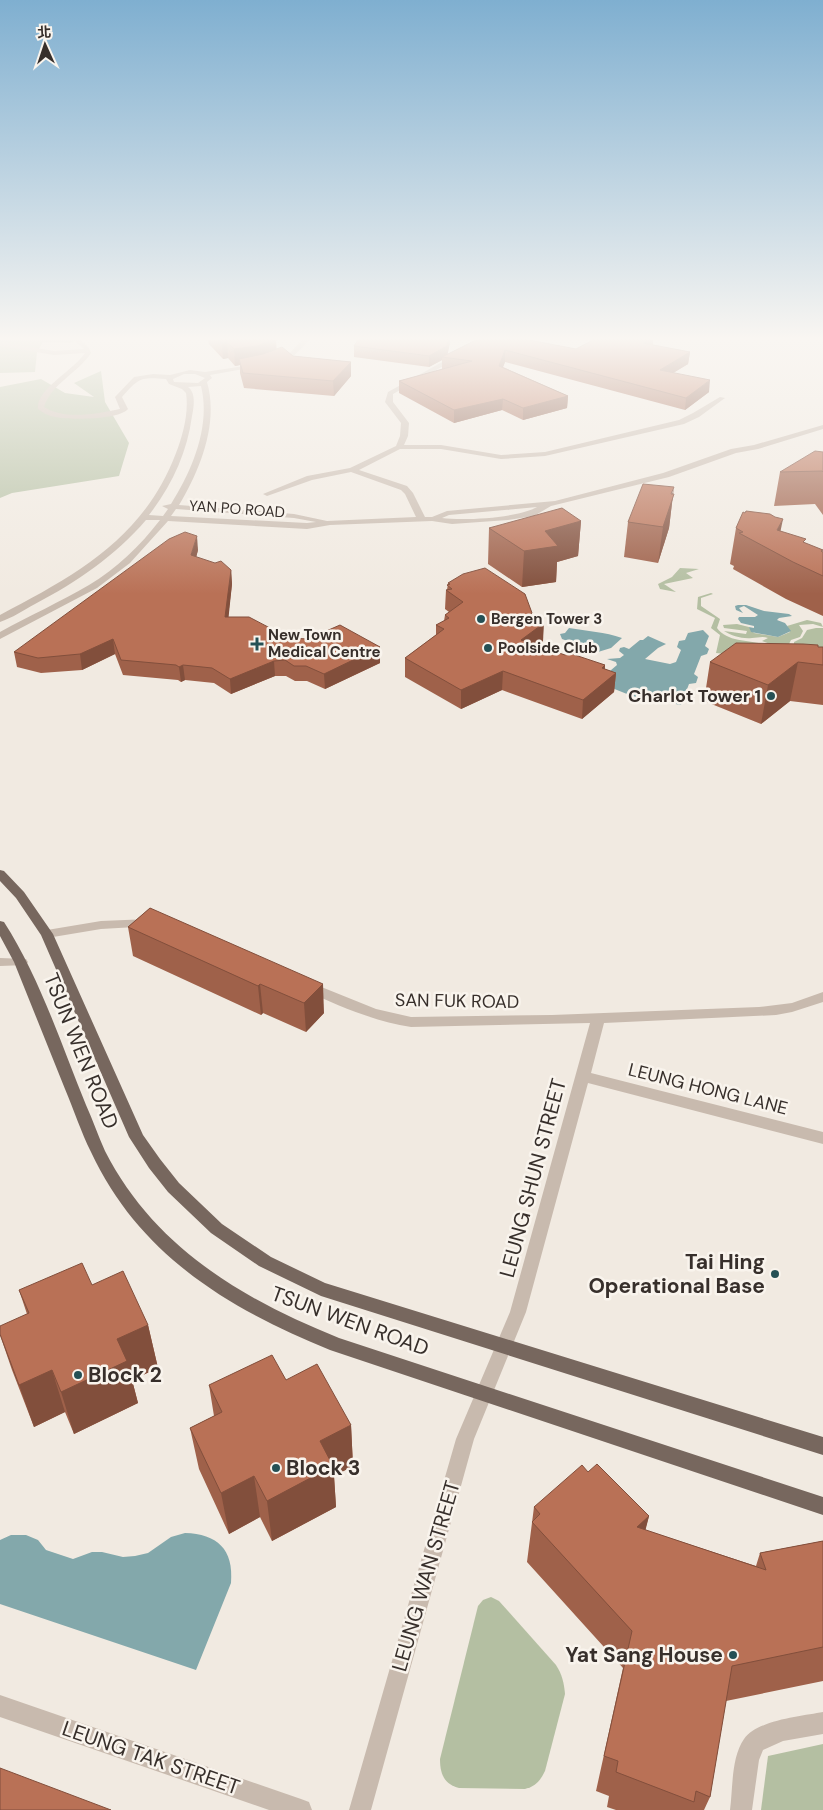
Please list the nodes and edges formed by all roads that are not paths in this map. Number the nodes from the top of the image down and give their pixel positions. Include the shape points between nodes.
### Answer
1 (186, 424) edge
2 (206, 424) edge
3 (405, 424) edge
4 (671, 424) edge
5 (823, 427) edge
6 (399, 446) junction
7 (352, 470) junction
8 (267, 494) dead end
9 (152, 506) junction
10 (174, 507) junction
11 (143, 517) junction
12 (166, 518) junction
13 (422, 520) junction
14 (330, 523) junction
15 (0, 606) edge
16 (16, 610) junction
17 (35, 616) junction
18 (0, 619) edge
19 (0, 626) edge
20 (12, 629) junction
21 (0, 636) edge
22 (0, 874) edge
23 (0, 925) edge
24 (164, 926) edge
25 (47, 934) junction
26 (0, 962) edge
27 (21, 962) junction
28 (299, 982) edge
29 (823, 997) edge
30 (598, 1019) junction
31 (583, 1076) junction
32 (823, 1138) edge
33 (504, 1346) junction
34 (484, 1394) junction
35 (823, 1446) edge
36 (823, 1506) edge
37 (0, 1706) edge
38 (823, 1723) edge
39 (301, 1810) edge
40 (360, 1810) edge
41 (741, 1810) edge

1 - 9 street via 172,471
2 - 10 street via 204,440 192,472
3 - 6 street
4 - 6 street via 545,454 501,457 441,446
5 - 13 street, YAN PO ROAD via 755,447 752,453 738,457 725,456 661,476 548,504 531,514 452,522
6 - 7 street
7 - 8 street via 310,478
7 - 13 street via 404,488
9 - 10 street, YAN PO ROAD
9 - 11 street
10 - 12 street
10 - 14 street, YAN PO ROAD via 294,516
11 - 12 street, YAN PO ROAD
11 - 16 street via 98,562
12 - 14 street, YAN PO ROAD via 307,526
12 - 17 street via 131,558 94,586
13 - 14 street, YAN PO ROAD
15 - 16 street
16 - 17 street
16 - 18 street
17 - 20 street
19 - 20 street
20 - 21 street
22 - 25 main road, TSUN WEN ROAD via 20,895
23 - 27 main road, TSUN WEN ROAD
24 - 25 street via 136,923 101,925
25 - 33 main road, TSUN WEN ROAD via 137,1137 153,1164 199,1215 235,1243 287,1274 356,1301
26 - 27 street
27 - 34 main road, TSUN WEN ROAD via 98,1152 113,1181 156,1236 217,1287 293,1329
28 - 30 street, SAN FUK ROAD via 372,1014 398,1021
29 - 30 street, SAN FUK ROAD via 811,1003 773,1010
30 - 31 street, LEUNG SHUN STREET
31 - 32 street, LEUNG HONG LANE
31 - 33 street, LEUNG SHUN STREET via 518,1312
33 - 34 street, LEUNG WAN STREET
33 - 35 main road, TSUN WEN ROAD
34 - 36 main road, TSUN WEN ROAD
34 - 40 street, LEUNG WAN STREET via 465,1439
37 - 39 street, LEUNG TAK STREET
38 - 41 street via 759,1738 751,1748

